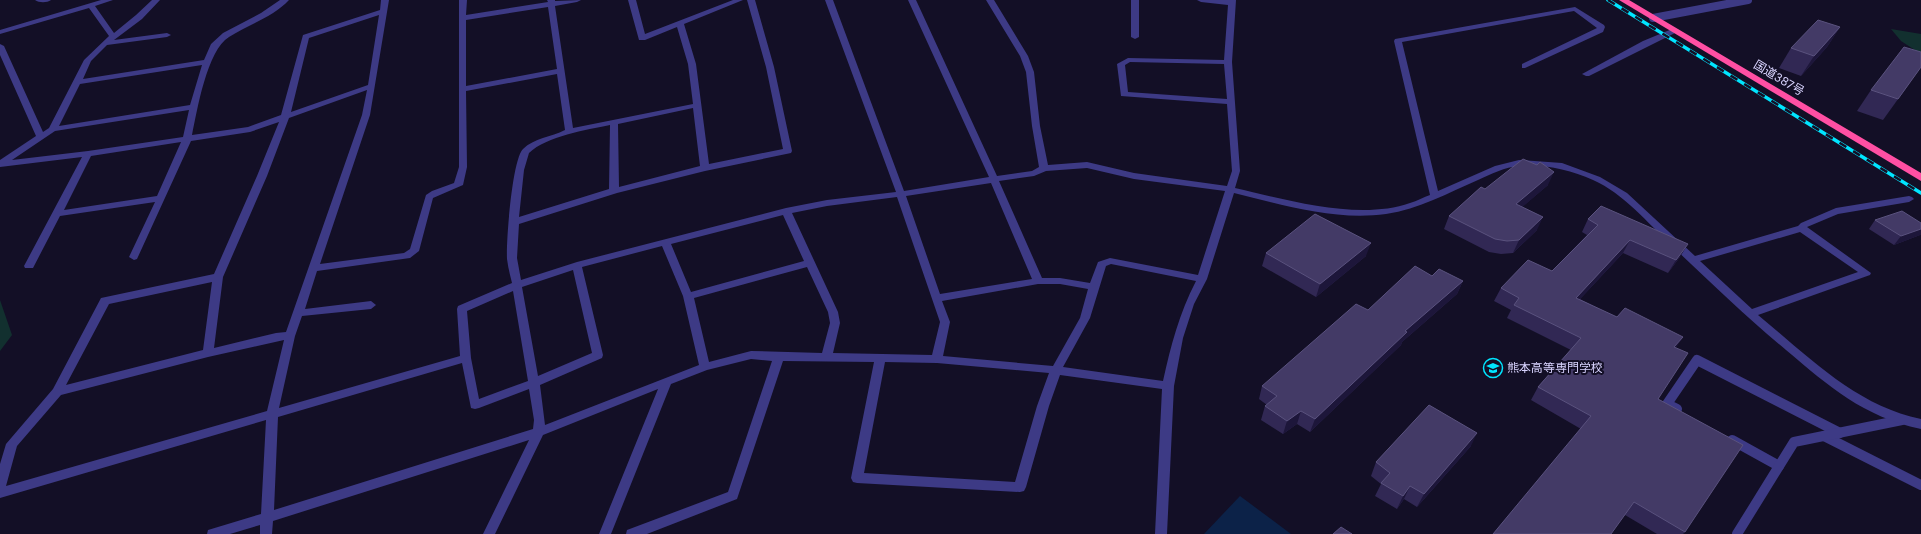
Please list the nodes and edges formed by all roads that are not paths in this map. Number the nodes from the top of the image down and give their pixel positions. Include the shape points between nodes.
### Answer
1 (38, 0) edge
2 (47, 0) edge
3 (109, 0) edge
4 (156, 0) edge
5 (285, 0) edge
6 (385, 0) edge
7 (463, 0) edge
8 (577, 0) edge
9 (632, 0) edge
10 (739, 0) edge
11 (751, 0) edge
12 (829, 0) edge
13 (912, 0) edge
14 (990, 0) edge
15 (1135, 0) edge
16 (1201, 0) edge
17 (1623, 0) edge
18 (1748, 0) edge
19 (1232, 1) edge
20 (551, 2) edge
21 (91, 5) junction
22 (382, 12) junction
23 (463, 18) junction
24 (1653, 18) junction
25 (0, 23) edge
26 (680, 23) junction
27 (13, 28) junction
28 (1675, 31) junction
29 (0, 32) edge
30 (167, 35) dead end
31 (114, 36) junction
32 (1135, 37) dead end
33 (104, 44) junction
34 (0, 46) edge
35 (207, 62) junction
36 (1228, 62) junction
37 (1525, 66) dead end
38 (560, 71) junction
39 (1586, 74) dead end
40 (76, 82) junction
41 (372, 86) junction
42 (462, 89) junction
43 (1231, 102) junction
44 (698, 105) junction
45 (194, 107) junction
46 (285, 117) junction
47 (614, 122) junction
48 (53, 129) junction
49 (569, 131) junction
50 (41, 137) junction
51 (187, 139) junction
52 (88, 154) junction
53 (0, 164) edge
54 (705, 168) junction
55 (1044, 168) junction
56 (1921, 178) edge
57 (994, 179) junction
58 (1230, 189) junction
59 (614, 191) junction
60 (901, 194) junction
61 (1435, 196) junction
62 (161, 198) junction
63 (1909, 199) dead end
64 (786, 211) junction
65 (57, 214) junction
66 (515, 222) junction
67 (1801, 228) junction
68 (665, 242) junction
69 (134, 257) dead end
70 (1694, 260) junction
71 (810, 263) junction
72 (577, 265) junction
73 (29, 266) dead end
74 (314, 268) junction
75 (218, 276) junction
76 (1202, 279) junction
77 (1038, 281) junction
78 (517, 285) junction
79 (1094, 287) junction
80 (688, 296) junction
81 (936, 298) junction
82 (371, 305) dead end
83 (299, 314) junction
84 (1750, 314) junction
85 (290, 336) junction
86 (208, 353) junction
87 (780, 357) junction
88 (827, 357) junction
89 (466, 358) junction
90 (880, 358) junction
91 (937, 359) junction
92 (705, 367) junction
93 (1056, 370) junction
94 (667, 381) junction
95 (534, 383) junction
96 (1168, 386) junction
97 (57, 392) junction
98 (272, 415) junction
99 (1687, 415) edge
100 (1902, 420) junction
101 (1921, 424) edge
102 (539, 432) junction
103 (1720, 433) edge
104 (1840, 433) junction
105 (1824, 436) junction
106 (6, 445) edge
107 (1779, 466) junction
108 (0, 485) edge
109 (1921, 485) edge
110 (0, 493) edge
111 (266, 518) junction
112 (213, 534) edge
113 (266, 534) edge
114 (489, 534) edge
115 (605, 534) edge
116 (632, 534) edge
117 (1161, 534) edge
118 (1737, 534) edge

1 - 2 street
3 - 21 street
4 - 31 street
5 - 35 street via 219,40
6 - 22 street
7 - 23 street
8 - 20 street
9 - 26 street via 642,38
10 - 26 street
11 - 54 street via 770,67 788,151
12 - 60 street
13 - 57 street
14 - 55 street via 1024,56 1030,72
15 - 32 street
16 - 19 street
17 - 24 highway, 国道387号
18 - 24 lane
19 - 36 street
20 - 23 street
20 - 38 street
21 - 27 street
21 - 31 street via 110,34
22 - 41 street
22 - 46 street via 306,36
23 - 42 street
24 - 28 highway, 国道387号
25 - 27 street
26 - 44 street via 692,64
27 - 29 street
28 - 39 street
28 - 56 highway, 国道387号
30 - 33 street
31 - 33 street
33 - 40 street via 88,60
34 - 50 street
35 - 40 street
35 - 45 street
36 - 43 street
36 - 43 street via 1128,60 1121,64 1124,94
37 - 61 street via 1600,30 1601,27 1575,9 1398,41
38 - 42 street
38 - 49 street
40 - 48 street
41 - 46 street
41 - 74 street via 366,115
42 - 74 street via 463,167 458,185 429,197 414,252 407,256
43 - 58 street via 1236,171
44 - 47 street
44 - 54 street
45 - 48 street
45 - 51 street
46 - 51 street via 250,129
46 - 75 street
47 - 49 street
47 - 59 street
48 - 50 street
49 - 66 street via 533,146 524,153 520,168
50 - 53 street
51 - 52 street
51 - 62 street
52 - 53 street
52 - 65 street
54 - 59 street
55 - 57 street via 1034,173
55 - 58 street via 1087,164 1134,176
57 - 60 street
57 - 77 street
58 - 61 street via 1294,204 1350,213 1412,206
58 - 76 street
59 - 66 street
60 - 64 street
60 - 81 street
61 - 70 street via 1498,168 1519,163 1560,165 1597,179 1624,195
62 - 65 street
62 - 69 street
63 - 67 street via 1836,211
64 - 68 street
64 - 71 street
65 - 73 street
66 - 78 street via 512,258
67 - 70 street
67 - 84 street via 1866,273
68 - 72 street
68 - 80 street
70 - 84 street
71 - 80 street
71 - 88 street via 833,312 835,323
72 - 78 street
72 - 95 street via 598,355
74 - 83 street
75 - 86 street
75 - 97 street via 105,301
76 - 79 street via 1110,261 1102,264
76 - 96 street via 1189,304 1178,338
77 - 79 street via 1060,281
77 - 81 street
78 - 89 street via 462,309
78 - 95 street
79 - 93 street via 1086,318
80 - 92 street
81 - 91 street via 945,322
82 - 83 street
83 - 85 street
84 - 100 street via 1839,388 1867,406
85 - 86 street via 276,336
85 - 98 street
86 - 97 street
87 - 88 street
87 - 92 street via 751,355
87 - 116 street via 733,495
88 - 90 street
89 - 95 street via 475,405
89 - 98 street
90 - 91 street
90 - 93 street via 857,478 1020,487
91 - 93 street
92 - 94 street
93 - 96 street
94 - 102 street
94 - 115 street
95 - 102 street via 540,420
96 - 117 street
97 - 106 street
98 - 110 street
98 - 111 street
99 - 104 lane via 1667,404 1697,360
100 - 101 street
100 - 104 lane
102 - 111 street
102 - 114 street
103 - 107 lane
104 - 105 lane
105 - 107 lane via 1794,442
105 - 109 lane
106 - 108 street
107 - 118 lane
111 - 112 street
111 - 113 street

